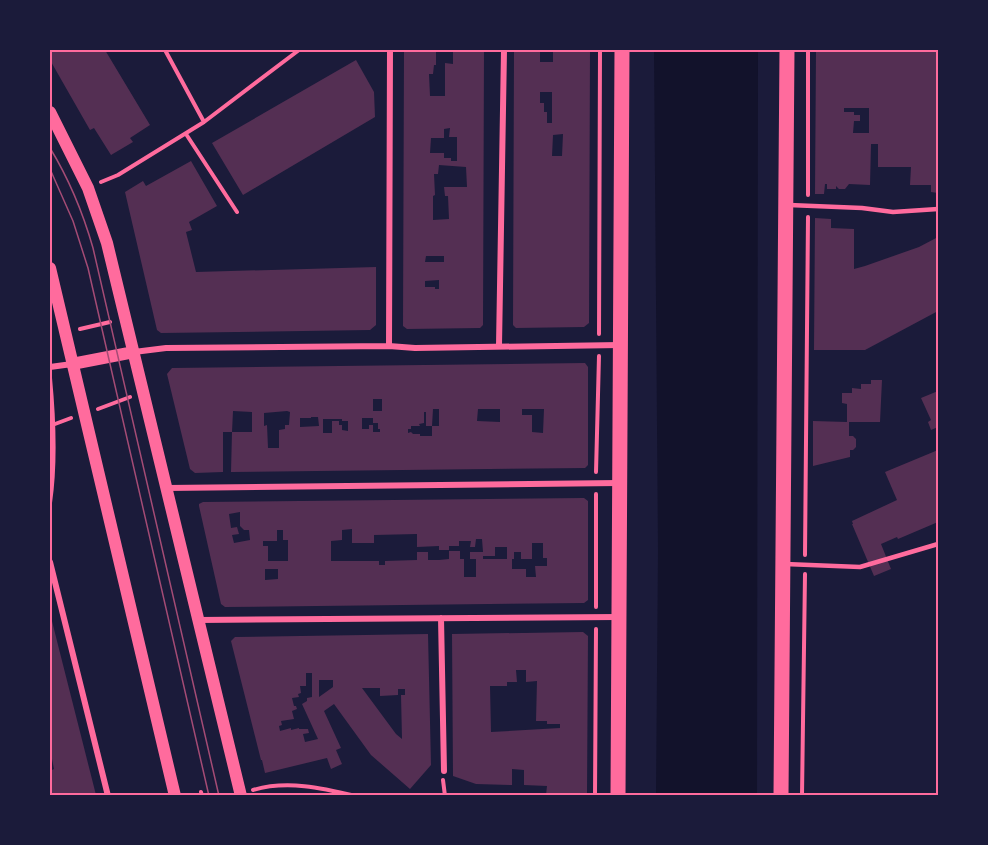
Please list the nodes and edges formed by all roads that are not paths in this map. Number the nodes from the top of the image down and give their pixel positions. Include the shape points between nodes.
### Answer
1 (390, 50) edge
2 (504, 50) edge
3 (622, 50) edge
4 (786, 50) edge
5 (50, 112) edge
6 (785, 204) junction
7 (939, 209) edge
8 (50, 268) edge
9 (620, 345) junction
10 (389, 346) junction
11 (499, 346) junction
12 (134, 352) junction
13 (72, 364) junction
14 (50, 367) edge
15 (619, 483) junction
16 (167, 488) junction
17 (939, 544) edge
18 (50, 562) edge
19 (782, 564) junction
20 (619, 617) junction
21 (441, 618) junction
22 (198, 621) junction
23 (444, 771) dead end
24 (108, 795) edge
25 (175, 795) edge
26 (240, 795) edge
27 (618, 795) edge
28 (782, 795) edge

1 - 10 street
2 - 11 street
3 - 9 main road
4 - 6 main road
5 - 12 main road via 94,205
6 - 7 lane via 893,212
6 - 19 main road
8 - 13 main road
9 - 11 street
9 - 15 main road
10 - 11 street
10 - 12 street via 166,348
12 - 13 main road
12 - 16 main road
13 - 14 street
13 - 25 main road
15 - 16 street
15 - 20 main road
16 - 22 main road
17 - 19 lane via 860,567
18 - 24 street
19 - 28 main road
20 - 21 street
20 - 27 main road
21 - 22 street
21 - 23 street
22 - 26 main road

